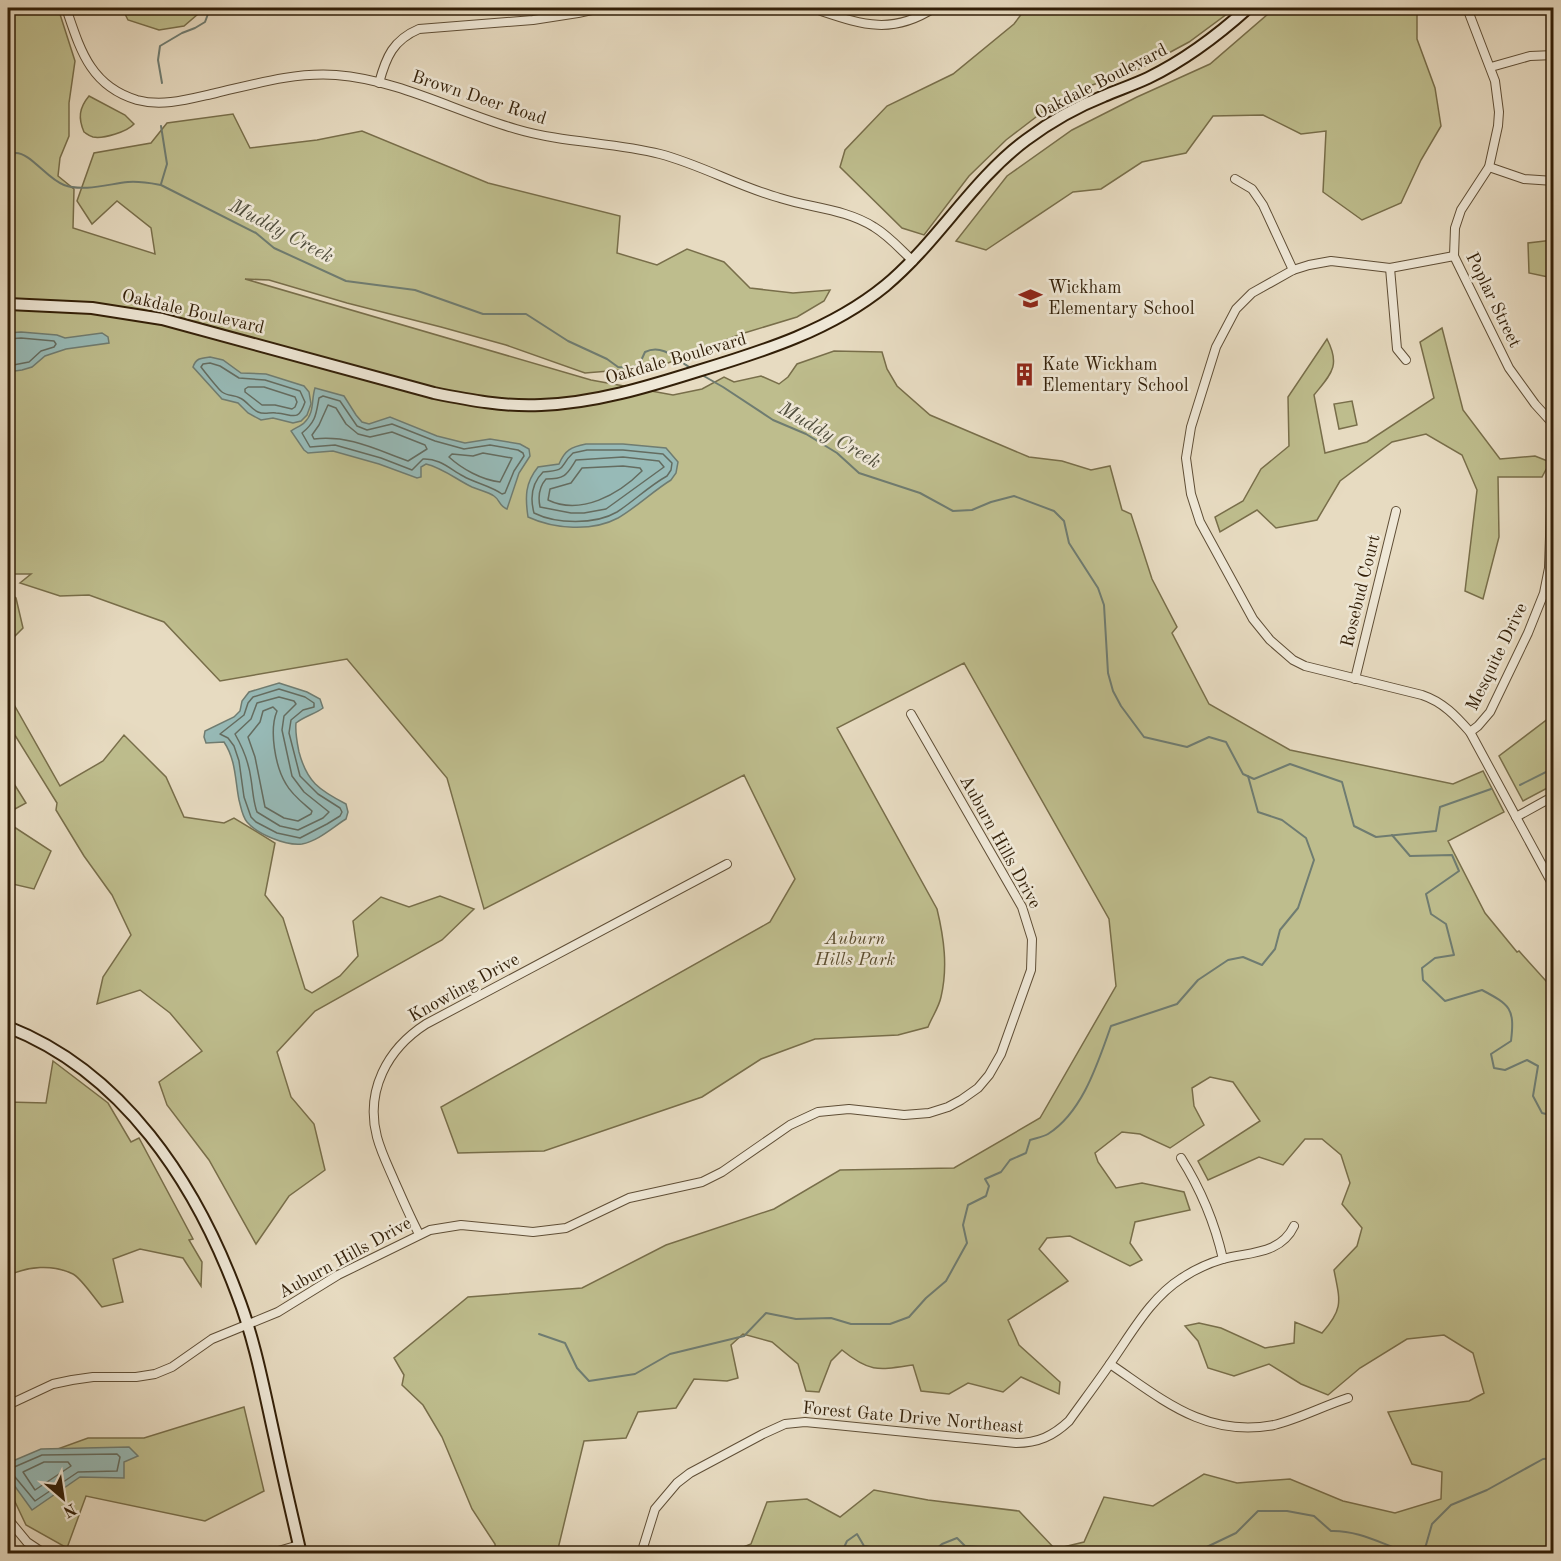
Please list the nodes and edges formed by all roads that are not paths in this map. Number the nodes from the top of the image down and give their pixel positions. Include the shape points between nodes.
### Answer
1 (66, 8) edge
2 (601, 8) edge
3 (812, 8) edge
4 (934, 8) edge
5 (1248, 8) edge
6 (1467, 8) edge
7 (1554, 55) edge
8 (1491, 67) junction
9 (379, 83) junction
10 (1489, 166) junction
11 (1235, 179) dead end
12 (1554, 181) edge
13 (1454, 256) junction
14 (913, 261) junction
15 (1390, 268) junction
16 (1293, 270) junction
17 (8, 304) edge
18 (1406, 360) dead end
19 (1554, 425) edge
20 (1554, 484) edge
21 (1396, 511) dead end
22 (1355, 679) junction
23 (911, 714) dead end
24 (1470, 732) junction
25 (1554, 796) edge
26 (1516, 817) junction
27 (727, 864) dead end
28 (1554, 887) edge
29 (8, 1027) edge
30 (1180, 1158) dead end
31 (1294, 1226) dead end
32 (419, 1234) junction
33 (1223, 1259) junction
34 (247, 1326) junction
35 (1110, 1364) junction
36 (1348, 1398) dead end
37 (8, 1405) edge
38 (8, 1519) edge
39 (300, 1549) edge
40 (45, 1554) edge
41 (268, 1554) edge
42 (640, 1554) edge

1 - 9 street, Brown Deer Road via 80,50 95,73 116,91 139,100 179,102 316,74
2 - 9 street via 533,20 419,29 394,46
3 - 4 street via 878,26 903,22
5 - 14 main road, Oakdale Boulevard via 1178,62 1070,112 1026,140 988,173
6 - 8 street, Poplar Street
7 - 8 street via 1530,56
8 - 10 street, Poplar Street via 1498,112
9 - 14 street, Brown Deer Road via 533,134 660,154 780,199 848,214 874,226
10 - 12 street via 1524,179
10 - 13 street, Poplar Street via 1461,210 1455,228
11 - 16 street via 1252,189 1263,205
13 - 15 street
13 - 19 street, Poplar Street via 1509,368
14 - 17 main road, Oakdale Boulevard via 865,301 822,327 784,343 668,381 587,401 539,405 491,403 434,393 162,319 80,306
15 - 16 street via 1331,261
15 - 18 street via 1397,349
16 - 22 street via 1252,293 1224,329 1191,427 1186,458 1188,479 1200,522 1260,630 1293,660
20 - 24 street, Mesquite Drive via 1549,568 1541,600 1490,712
21 - 22 street, Rosebud Court
22 - 24 street via 1432,699 1454,713
23 - 32 street, Auburn Hills Drive via 1022,906 1032,939 1029,978 1001,1054 984,1082 961,1100 929,1113 904,1115 841,1109 811,1115 790,1125 722,1173 702,1182 629,1198 566,1228 533,1232 451,1226
24 - 26 street
25 - 26 street
26 - 28 street
27 - 32 street, Knowling Drive via 426,1024 393,1052 377,1085 373,1120 382,1154
29 - 34 main road via 80,1066 138,1119 169,1161 209,1233 238,1296
30 - 33 street via 1200,1193
31 - 33 street, Forest Gate Drive Northeast via 1289,1236 1271,1248
32 - 34 street, Auburn Hills Drive
33 - 35 street, Forest Gate Drive Northeast via 1182,1277 1166,1289
34 - 37 street, Auburn Hills Drive via 212,1339 172,1368 155,1374 53,1384
34 - 39 main road
35 - 36 street via 1174,1408 1222,1425 1274,1425
35 - 42 street, Forest Gate Drive Northeast via 1069,1421 1058,1432 1037,1442 805,1422 785,1424 677,1483 655,1509
38 - 40 street via 27,1542
39 - 41 street

